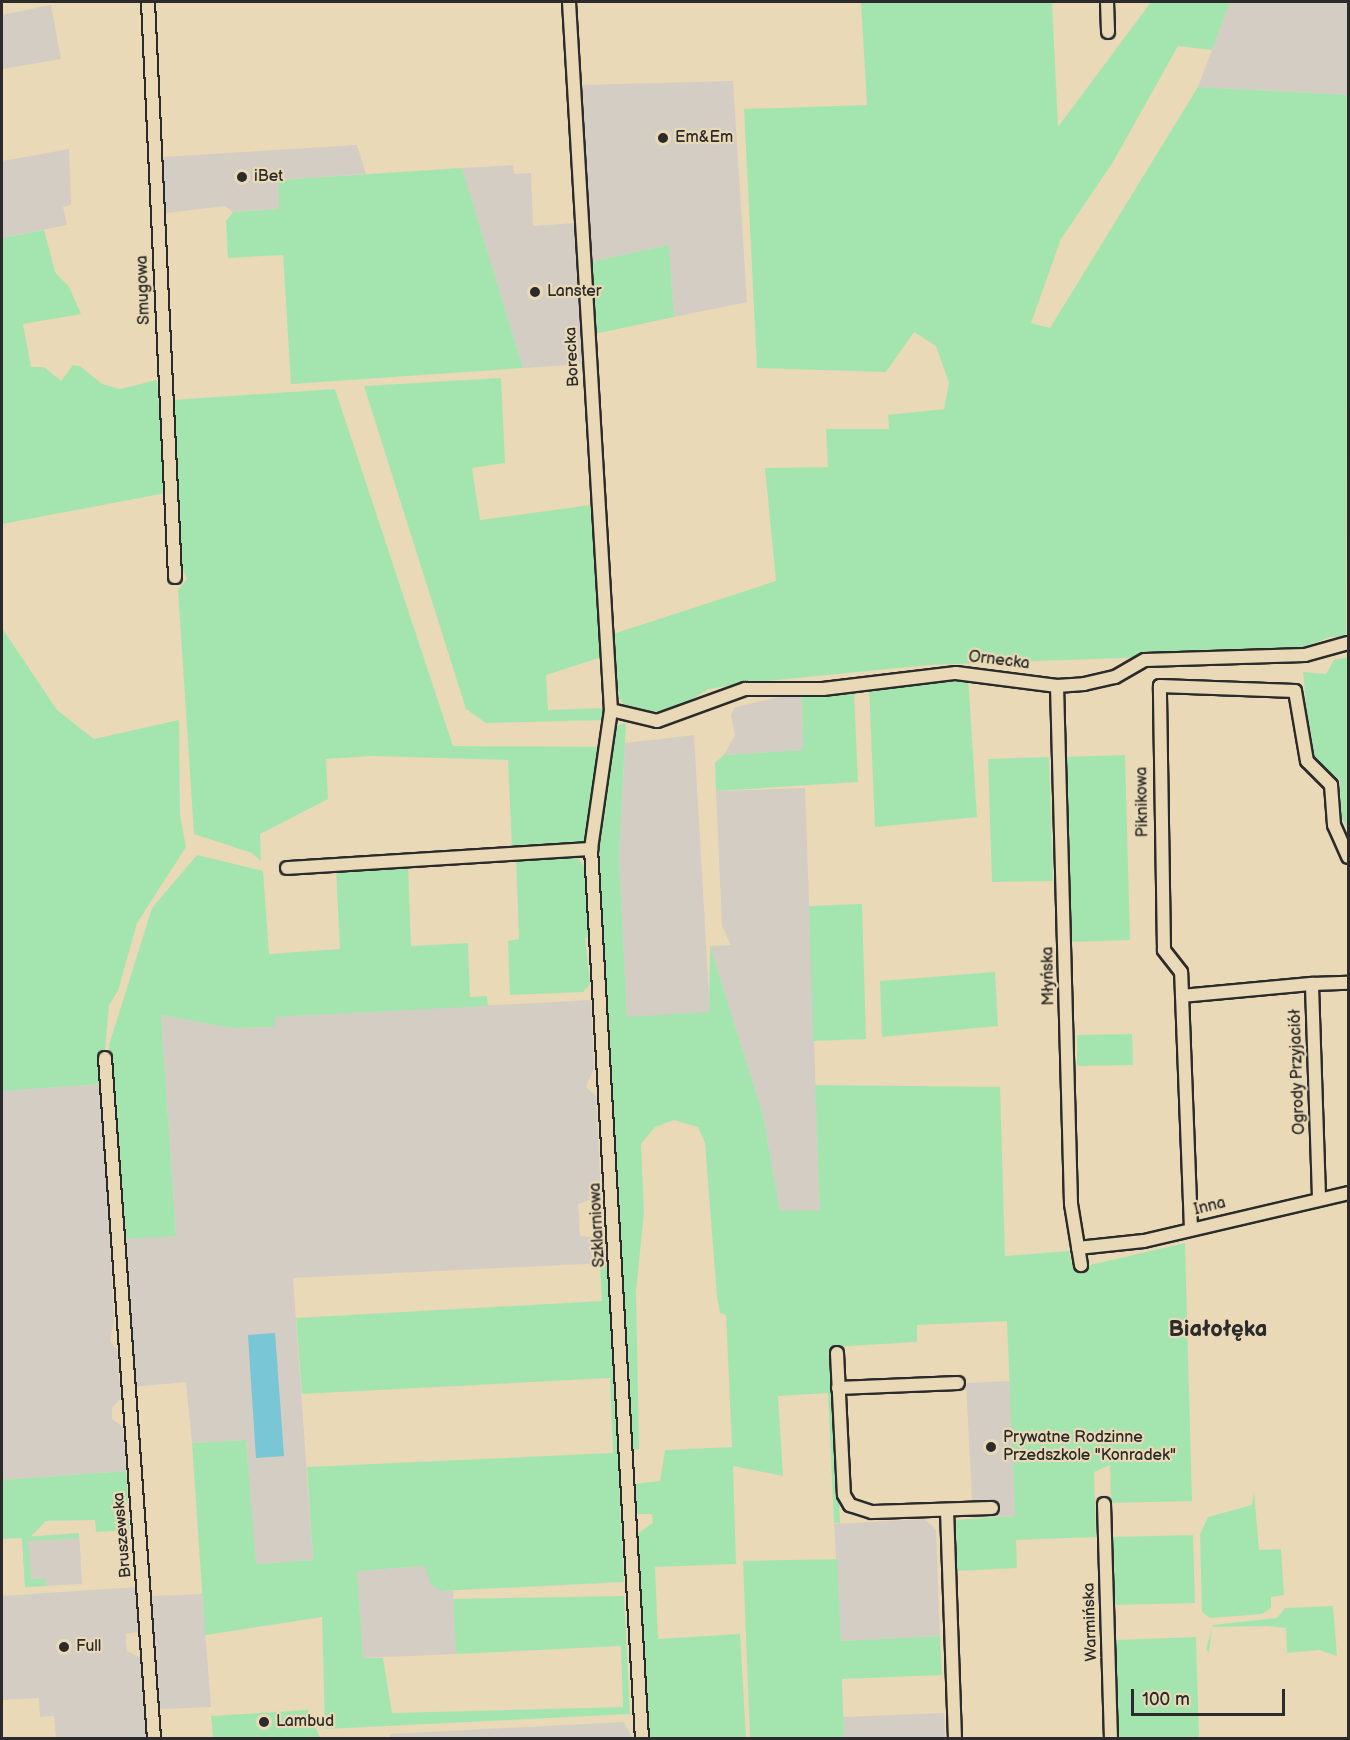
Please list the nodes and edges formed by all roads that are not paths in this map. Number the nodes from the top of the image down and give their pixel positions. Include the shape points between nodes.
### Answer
1 (147, 2) edge
2 (569, 2) edge
3 (1107, 2) edge
4 (1108, 32) dead end
5 (175, 577) dead end
6 (1348, 643) edge
7 (1056, 686) junction
8 (611, 711) junction
9 (591, 849) junction
10 (1348, 857) edge
11 (287, 868) dead end
12 (1348, 983) edge
13 (1312, 984) junction
14 (1182, 996) junction
15 (105, 1058) dead end
16 (1348, 1193) edge
17 (1319, 1197) junction
18 (1191, 1229) junction
19 (1078, 1248) junction
20 (1081, 1265) dead end
21 (837, 1353) dead end
22 (958, 1383) dead end
23 (838, 1388) junction
24 (1104, 1504) dead end
25 (992, 1508) dead end
26 (947, 1510) junction
27 (154, 1738) edge
28 (642, 1738) edge
29 (954, 1738) edge
30 (1111, 1738) edge

1 - 5 street, Smugowa
2 - 8 street, Borecka
3 - 4 street
6 - 7 street, Ornecka via 1305,655 1145,660 1101,682
7 - 8 street, Ornecka via 972,672 823,688 745,689 657,721
7 - 19 street, Młyńska via 1071,1204
8 - 9 street, Szklarniowa
9 - 11 street
9 - 28 street, Szklarniowa
10 - 14 street, Piknikowa via 1334,825 1331,785 1307,760 1295,690 1160,686 1164,950 1180,968
12 - 13 street
13 - 14 street
13 - 17 street, Ogrody Przyjaciół
14 - 18 street, Piknikowa
15 - 27 street, Bruszewska
16 - 17 street, Inna
17 - 18 street, Inna
18 - 19 street, Inna
19 - 20 street, Młyńska
21 - 23 street
22 - 23 street
23 - 26 street via 844,1495 850,1505 873,1512
24 - 30 street, Warmińska
25 - 26 street
26 - 29 street

